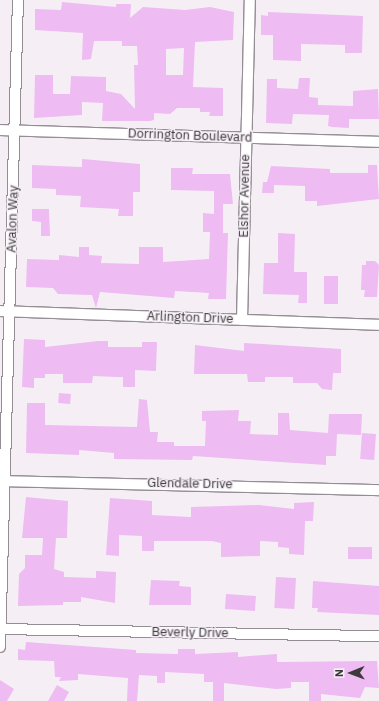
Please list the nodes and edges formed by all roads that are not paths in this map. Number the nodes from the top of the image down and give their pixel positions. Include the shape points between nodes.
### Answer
1 (18, 0) edge
2 (250, 0) edge
3 (0, 130) edge
4 (16, 130) junction
5 (246, 138) junction
6 (379, 142) edge
7 (5, 311) edge
8 (242, 320) junction
9 (379, 325) edge
10 (1, 481) edge
11 (379, 490) edge
12 (1, 629) junction
13 (379, 636) edge
14 (0, 647) edge

1 - 4 street, Avalon Way
2 - 5 street, Elshor Avenue
3 - 4 street, Dorrington Boulevard
4 - 5 street, Dorrington Boulevard
4 - 7 street, Avalon Way
5 - 6 street, Dorrington Boulevard
5 - 8 street, Elshor Avenue
7 - 8 street, Arlington Drive
7 - 10 street, Avalon Way
8 - 9 street, Arlington Drive
10 - 11 street, Glendale Drive
10 - 12 street, Avalon Way
12 - 13 street, Beverly Drive
12 - 14 street, Avalon Way

